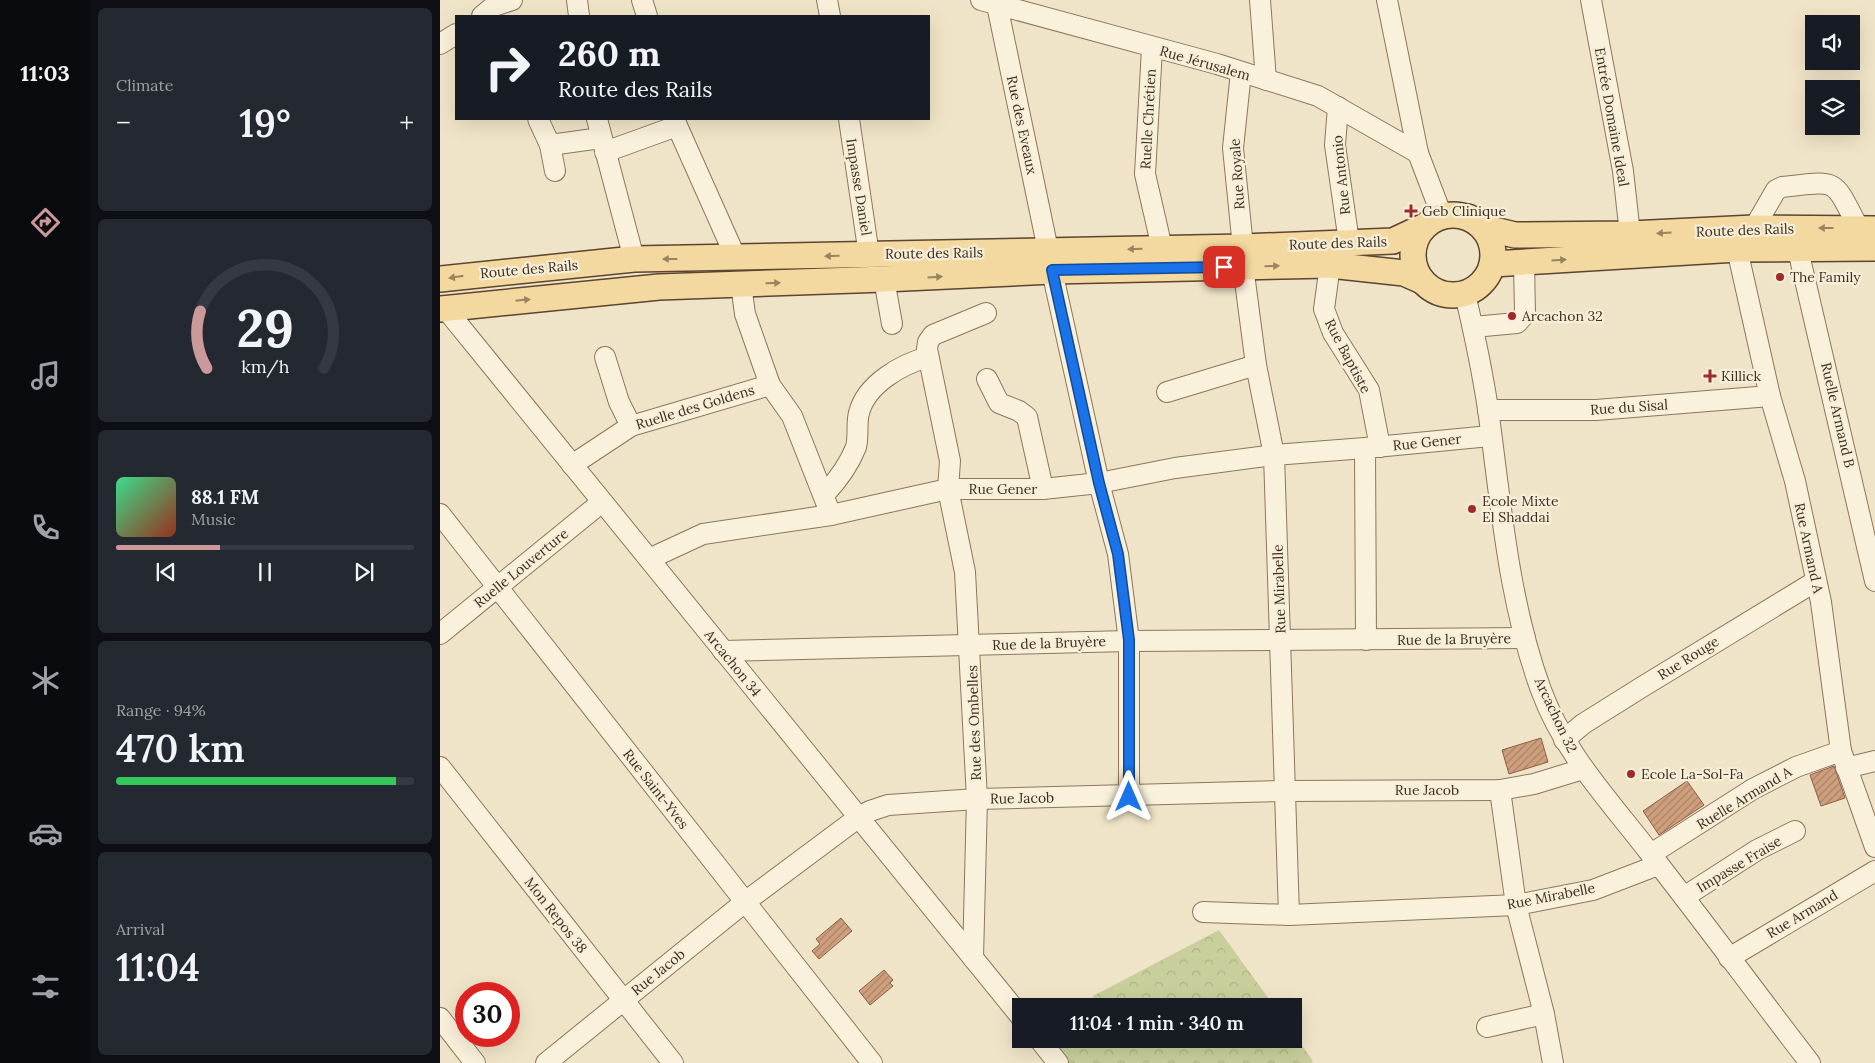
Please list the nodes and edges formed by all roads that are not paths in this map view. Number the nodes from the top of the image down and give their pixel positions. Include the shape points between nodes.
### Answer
1 (512, 0) edge
2 (577, 0) edge
3 (642, 0) edge
4 (827, 0) edge
5 (1260, 0) edge
6 (1387, 0) edge
7 (1591, 0) edge
8 (992, 2) edge
9 (483, 15) edge
10 (579, 15) edge
11 (646, 15) edge
12 (830, 15) edge
13 (455, 35) edge
14 (440, 44) edge
15 (1152, 48) junction
16 (1241, 72) junction
17 (1266, 80) junction
18 (1338, 107) junction
19 (538, 120) edge
20 (849, 120) edge
21 (676, 123) edge
22 (601, 136) edge
23 (550, 145) junction
24 (1418, 153) junction
25 (555, 171) dead end
26 (1468, 217) junction
27 (1433, 221) junction
28 (1754, 228) junction
29 (1867, 229) edge
30 (1630, 234) junction
31 (1349, 242) junction
32 (1162, 248) junction
33 (1875, 248) edge
34 (1738, 249) junction
35 (1798, 250) junction
36 (870, 255) junction
37 (1243, 256) junction
38 (736, 258) junction
39 (634, 259) junction
40 (1050, 260) junction
41 (1524, 262) junction
42 (1493, 264) junction
43 (1330, 265) junction
44 (440, 279) edge
45 (884, 279) junction
46 (1422, 281) junction
47 (741, 284) junction
48 (1465, 294) junction
49 (442, 308) edge
50 (986, 313) dead end
51 (892, 324) dead end
52 (1473, 327) junction
53 (605, 357) dead end
54 (928, 357) junction
55 (1256, 365) junction
56 (987, 379) dead end
57 (770, 385) junction
58 (1167, 392) dead end
59 (1770, 396) junction
60 (1488, 410) junction
61 (631, 426) junction
62 (1490, 436) junction
63 (1372, 448) junction
64 (1274, 455) junction
65 (572, 464) junction
66 (1099, 483) junction
67 (948, 489) junction
68 (1043, 489) junction
69 (824, 495) junction
70 (602, 502) junction
71 (440, 514) edge
72 (831, 515) junction
73 (649, 559) junction
74 (1816, 581) junction
75 (1875, 581) edge
76 (498, 588) junction
77 (440, 634) edge
78 (1525, 638) junction
79 (1129, 640) junction
80 (1281, 640) junction
81 (1366, 640) junction
82 (970, 645) junction
83 (723, 651) junction
84 (1564, 740) junction
85 (1844, 760) junction
86 (1875, 761) edge
87 (440, 767) edge
88 (1583, 769) junction
89 (1500, 790) junction
90 (1284, 791) junction
91 (1129, 797) junction
92 (977, 799) junction
93 (859, 817) junction
94 (1794, 831) dead end
95 (1875, 847) edge
96 (1655, 859) junction
97 (1875, 872) edge
98 (1684, 897) junction
99 (745, 902) junction
100 (1516, 905) junction
101 (1203, 912) dead end
102 (1289, 914) junction
103 (973, 958) junction
104 (1729, 958) junction
105 (623, 1000) junction
106 (1012, 1007) edge
107 (1544, 1014) junction
108 (440, 1018) edge
109 (1487, 1027) dead end
110 (1046, 1048) edge
111 (475, 1063) edge
112 (546, 1063) edge
113 (673, 1063) edge
114 (872, 1063) edge
115 (1058, 1063) edge
116 (1553, 1063) edge
117 (1810, 1063) edge

1 - 9 street via 494,6
2 - 10 street
3 - 11 street
4 - 12 street
5 - 17 street
6 - 24 street
7 - 30 street, Entrée Domaine Ideal via 1623,170
8 - 15 street, Rue Jérusalem
8 - 40 street, Rue des Eveaux
13 - 14 street
15 - 16 street, Rue Jérusalem
15 - 32 street, Ruelle Chrétien via 1145,174
16 - 17 street, Rue Jérusalem
16 - 37 street, Rue Royale via 1233,148
17 - 18 street, Rue Jérusalem via 1318,96
18 - 24 street, Rue Jérusalem
18 - 31 street, Rue Antonio via 1335,145
19 - 23 street
20 - 36 street, Impasse Daniel
21 - 22 street
21 - 38 street
22 - 23 street
22 - 39 street
23 - 25 street
24 - 27 street
26 - 27 main road via 1455,214
26 - 30 main road, Route des Rails via 1494,230 1515,235
26 - 42 main road via 1478,223 1488,236
27 - 31 main road, Route des Rails via 1392,241
27 - 46 main road via 1417,236 1413,259
29 -> 28 main road, Route des Rails
28 - 29 street via 1776,190 1825,182 1837,188
28 -> 30 main road, Route des Rails
31 - 37 main road, Route des Rails
32 - 37 main road, Route des Rails
32 -> 40 main road, Route des Rails
33 - 35 main road, Route des Rails
34 - 35 main road, Route des Rails
41 -> 34 main road, Route des Rails
34 - 59 street, Rue Armand A
35 - 75 street, Ruelle Armand B
36 -> 38 main road, Route des Rails
36 - 40 main road, Route des Rails
37 - 40 main road, Route des Rails
37 -> 43 main road, Route des Rails
37 - 55 street, Rue Mirabelle
38 -> 39 main road, Route des Rails
39 -> 44 main road, Route des Rails
45 -> 40 main road, Route des Rails
40 - 66 street, Rue des Eveaux
41 - 42 main road, Route des Rails
41 - 52 street via 1525,314 1522,320
42 - 48 main road via 1482,282
43 - 46 main road, Route des Rails via 1404,273
43 - 63 street, Rue Baptiste via 1324,309 1334,333 1368,390
47 -> 45 main road, Route des Rails
45 - 51 street
46 - 48 main road via 1441,294
49 -> 47 main road, Route des Rails via 659,286
47 - 57 street via 745,314
48 - 52 street, Arcachon 32
49 - 65 street, Arcachon 34
50 - 54 street via 933,335 928,342
52 - 60 street, Arcachon 32
53 - 61 street via 619,402
54 - 67 street, Rue des Ombelles via 950,461
54 - 69 street via 902,367 871,391 859,413 856,446
55 - 58 street
55 - 64 street, Rue Mirabelle
56 - 68 street via 999,403 1027,417
57 - 61 street, Ruelle des Goldens
57 - 69 street via 792,416
59 - 60 street, Rue du Sisal via 1596,410
59 - 74 street, Rue Armand A via 1794,482
60 - 62 street, Arcachon 32
61 - 65 street, Ruelle des Goldens
62 - 63 street, Rue Gener
62 - 78 street, Arcachon 32 via 1504,534
63 - 64 street, Rue Gener
63 - 81 street
64 - 66 street, Rue Gener via 1175,468
64 - 80 street, Rue Mirabelle
65 - 70 street, Arcachon 34
66 - 68 street, Rue Gener
66 - 79 street, Rue des Eveaux via 1118,554
67 - 68 street, Rue Gener
67 - 72 street, Rue Gener
67 - 82 street, Rue des Ombelles via 965,572
69 - 72 street
70 - 73 street, Arcachon 34
70 - 76 street, Ruelle Louverture
71 - 76 street, Rue Saint-Yves
72 - 73 street, Rue Gener via 703,534
73 - 83 street, Arcachon 34
74 - 84 street, Rue Rouge via 1642,686
74 - 85 street, Rue Armand A
76 - 77 street, Ruelle Louverture
76 - 99 street, Rue Saint-Yves
78 - 81 street, Rue de la Bruyère
78 - 84 street, Arcachon 32 via 1541,691
79 - 80 street, Rue de la Bruyère
79 - 82 street, Rue de la Bruyère
79 - 91 street, Rue des Eveaux
80 - 81 street, Rue de la Bruyère
80 - 90 street, Rue Mirabelle
82 - 83 street, Rue de la Bruyère
82 - 92 street, Rue des Ombelles
83 - 93 street, Arcachon 34
84 - 88 street, Arcachon 32
85 - 86 street
85 - 95 street, Rue Armand A
85 - 96 street, Ruelle Armand A via 1796,767 1753,789
87 - 105 street, Mon Repos 38
88 - 89 street, Rue Jacob via 1534,784
88 - 96 street, Arcachon 32
89 - 90 street, Rue Jacob
89 - 100 street
90 - 91 street, Rue Jacob
90 - 102 street, Rue Mirabelle
91 - 92 street, Rue Jacob
92 - 93 street, Rue Jacob via 888,805
92 - 103 street, Rue des Ombelles
93 - 99 street, Rue Jacob
93 - 103 street, Arcachon 34
94 - 98 street, Impasse Fraise via 1757,850
96 - 98 street, Arcachon 32
96 - 100 street, Rue Mirabelle via 1593,890
97 - 104 street, Rue Armand
98 - 104 street, Arcachon 32
99 - 105 street, Rue Jacob
99 - 114 street, Rue Saint-Yves
100 - 102 street, Rue Mirabelle
100 - 107 street
101 - 102 street, Rue Mirabelle
103 - 106 street, Arcachon 34
104 - 117 street, Arcachon 32
105 - 112 street, Rue Jacob
105 - 113 street, Mon Repos 38
107 - 109 street
107 - 116 street
108 - 111 street
110 - 115 street

